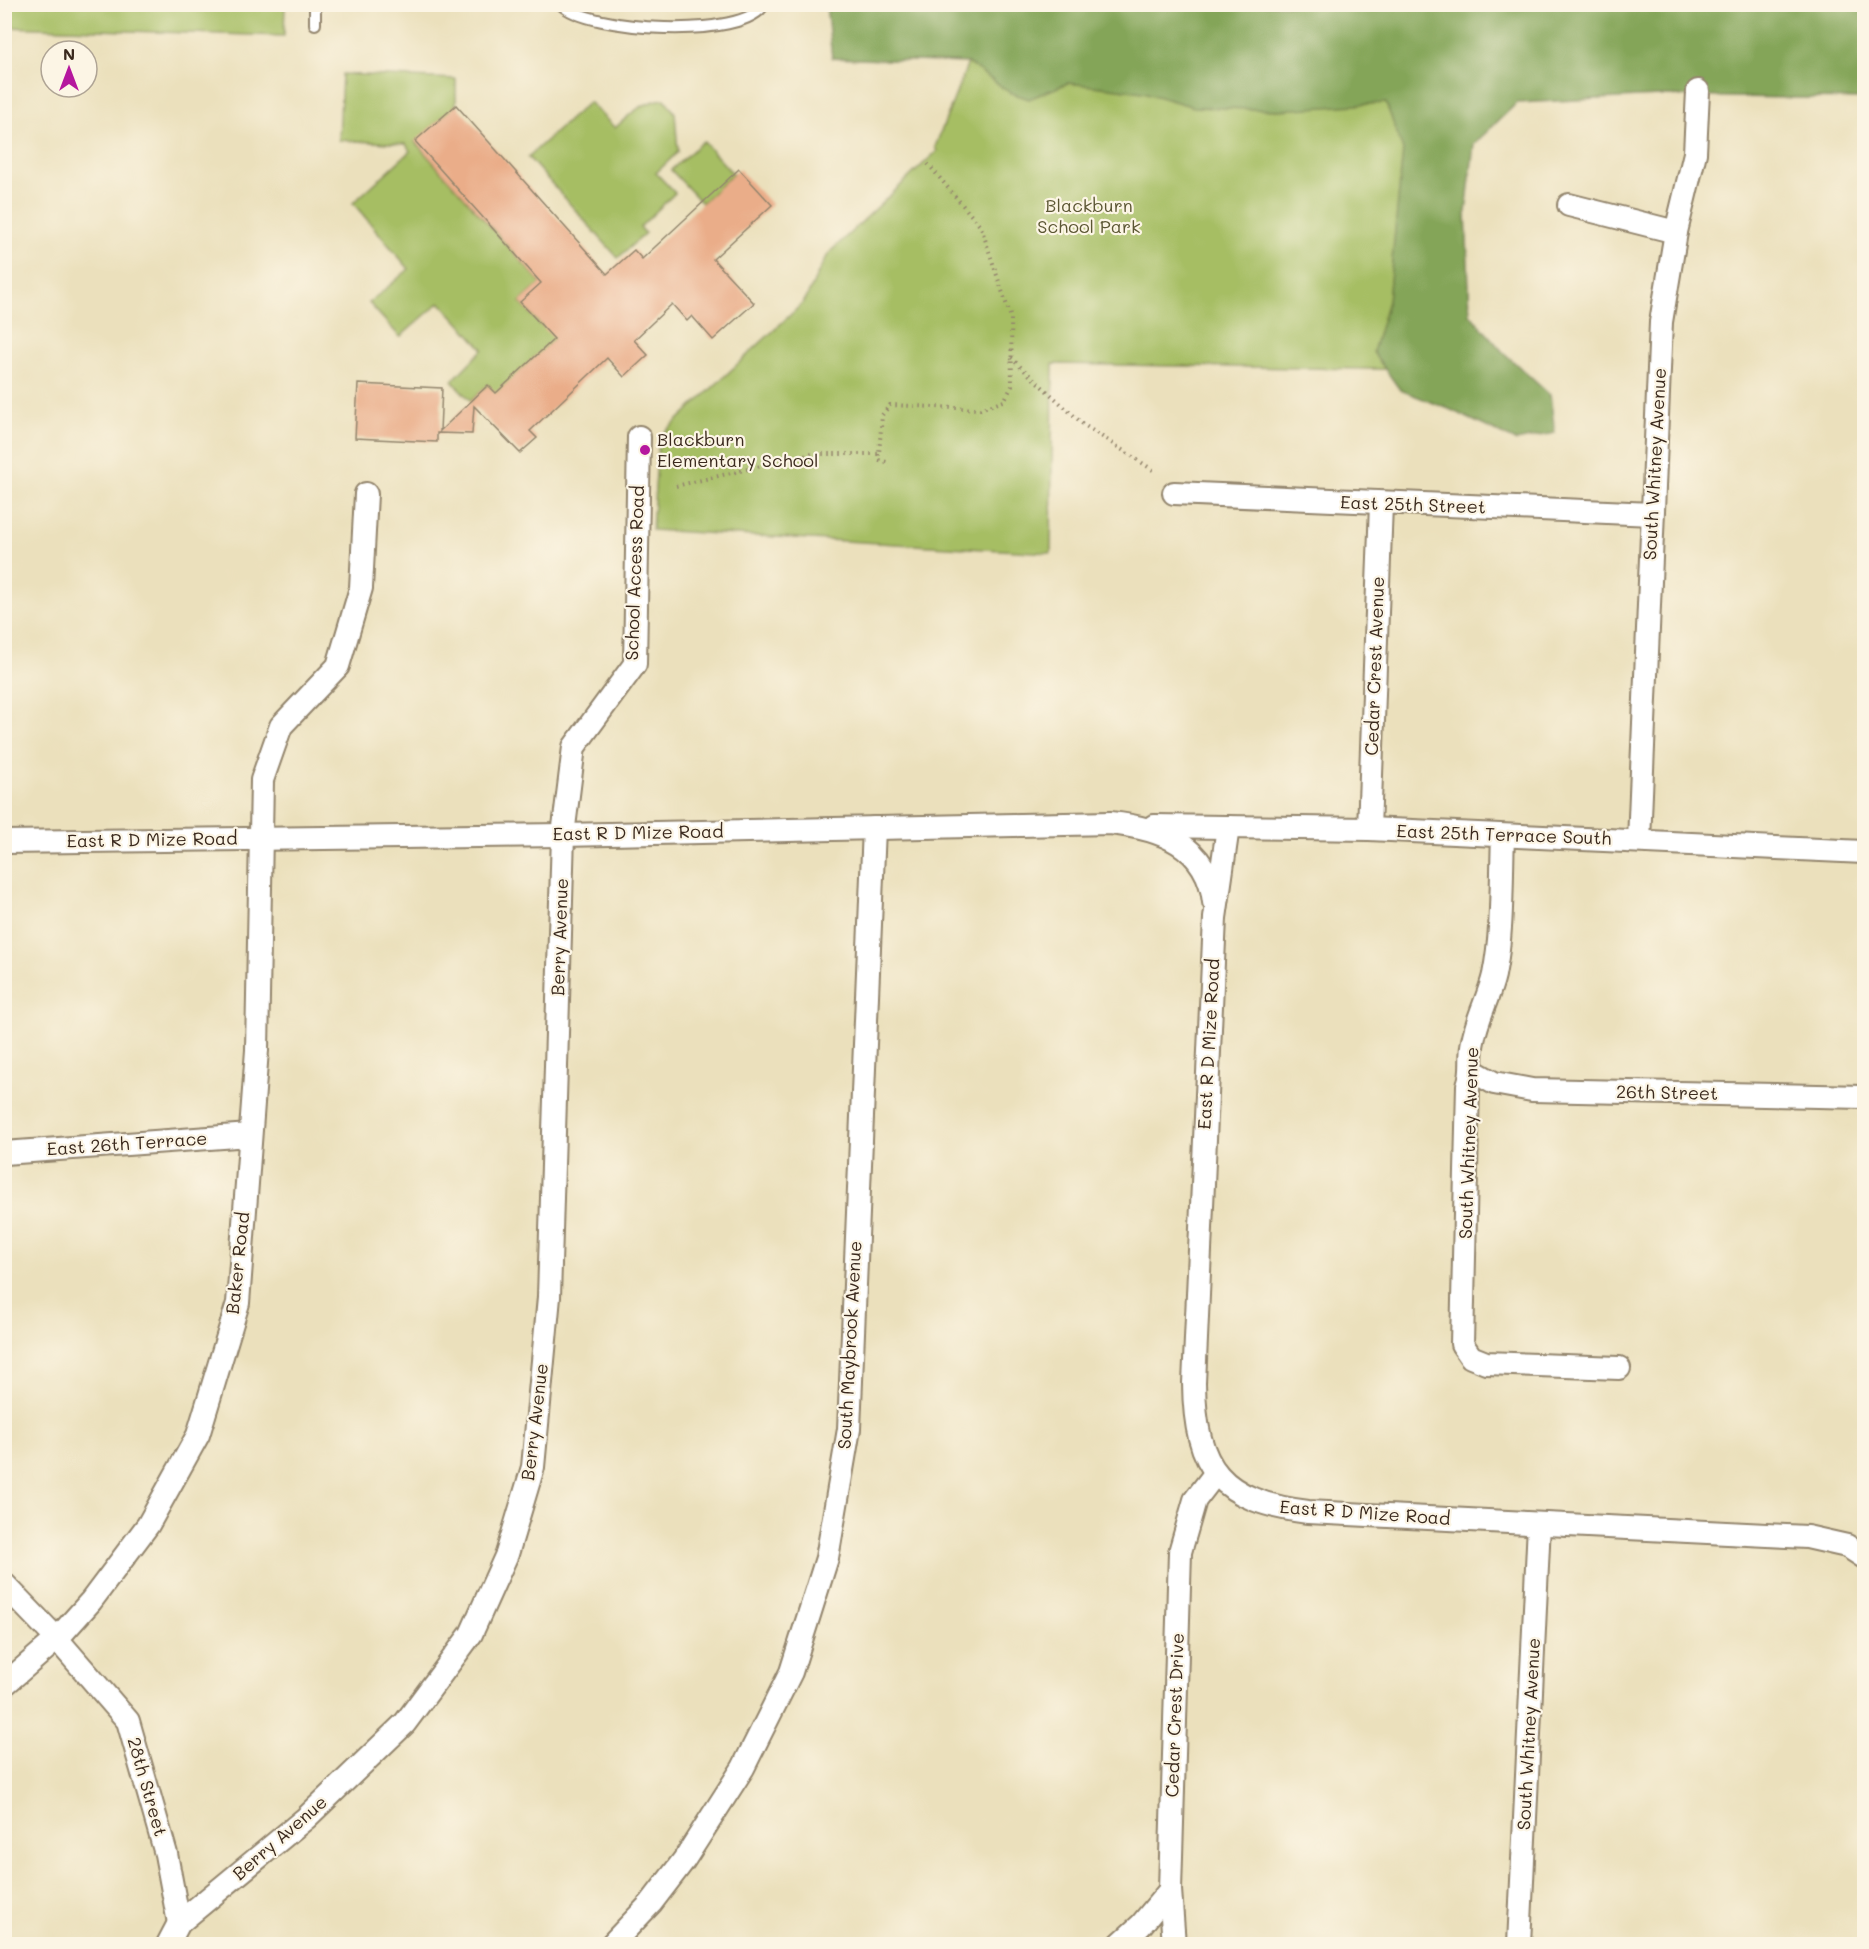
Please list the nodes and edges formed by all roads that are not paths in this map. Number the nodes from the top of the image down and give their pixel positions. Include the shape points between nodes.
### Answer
1 (315, 4) edge
2 (561, 4) edge
3 (764, 4) edge
4 (315, 24) dead end
5 (1698, 91) dead end
6 (1569, 205) dead end
7 (1676, 232) junction
8 (639, 436) dead end
9 (1174, 493) dead end
10 (366, 494) dead end
11 (1382, 504) junction
12 (1652, 514) junction
13 (1144, 826) junction
14 (1228, 827) junction
15 (874, 828) junction
16 (1370, 829) junction
17 (563, 835) junction
18 (1503, 837) junction
19 (263, 839) junction
20 (1639, 841) junction
21 (4, 842) edge
22 (1864, 852) edge
23 (1215, 918) junction
24 (1473, 1071) junction
25 (1864, 1097) edge
26 (250, 1135) junction
27 (4, 1153) edge
28 (1618, 1368) dead end
29 (1215, 1474) junction
30 (1539, 1524) junction
31 (1864, 1557) edge
32 (4, 1584) edge
33 (57, 1639) junction
34 (4, 1685) edge
35 (1170, 1890) junction
36 (179, 1923) junction
37 (168, 1944) edge
38 (612, 1944) edge
39 (1120, 1944) edge
40 (1174, 1944) edge
41 (1519, 1944) edge

1 - 4 lane
2 - 3 lane via 569,12 608,22 707,28 747,18
5 - 7 street, South Whitney Avenue via 1695,153
6 - 7 street
7 - 12 street, South Whitney Avenue via 1661,322
8 - 17 street, School Access Road via 635,664 574,747
9 - 11 street, East 25th Street
10 - 19 street, Baker Road via 361,588 338,666 281,726 262,780
11 - 12 street, East 25th Street
11 - 16 street, Cedar Crest Avenue
12 - 20 street, South Whitney Avenue
13 - 14 street, East 25th Terrace South
13 - 15 street, East R D Mize Road via 1110,823
13 - 23 street, East R D Mize Road via 1172,838 1206,871
14 - 16 street, East 25th Terrace South
14 - 23 street, East R D Mize Road
15 - 17 street, East R D Mize Road
15 - 38 street, South Maybrook Avenue via 849,1429 827,1558 790,1672 743,1768 684,1860
16 - 18 street, East 25th Terrace South
17 - 19 street, East R D Mize Road
17 - 36 street, Berry Avenue via 549,1297 533,1467 507,1554 471,1634 405,1723 306,1818
18 - 20 street, East 25th Terrace South
18 - 24 street, South Whitney Avenue via 1500,937 1494,977 1473,1039
19 - 21 street, East R D Mize Road
19 - 26 street, Baker Road via 257,1050
20 - 22 street, East 25th Terrace South
23 - 29 street, East R D Mize Road via 1194,1383 1198,1438
24 - 25 street, 26th Street via 1494,1083 1532,1090
24 - 28 street, South Whitney Avenue via 1468,1085 1462,1344 1471,1357 1486,1364
26 - 27 street, East 26th Terrace
26 - 33 street, Baker Road via 237,1304 198,1435 148,1525
29 - 30 street, East R D Mize Road via 1257,1501 1279,1508
29 - 35 street, Cedar Crest Drive via 1195,1500 1180,1552
30 - 31 street, East R D Mize Road via 1807,1537 1847,1546
30 - 41 street, South Whitney Avenue
32 - 33 street, 28th Street
33 - 34 street, Baker Road
33 - 36 street, 28th Street via 128,1721 166,1854
35 - 39 street
35 - 40 street, Cedar Crest Drive
36 - 37 street, Berry Avenue

